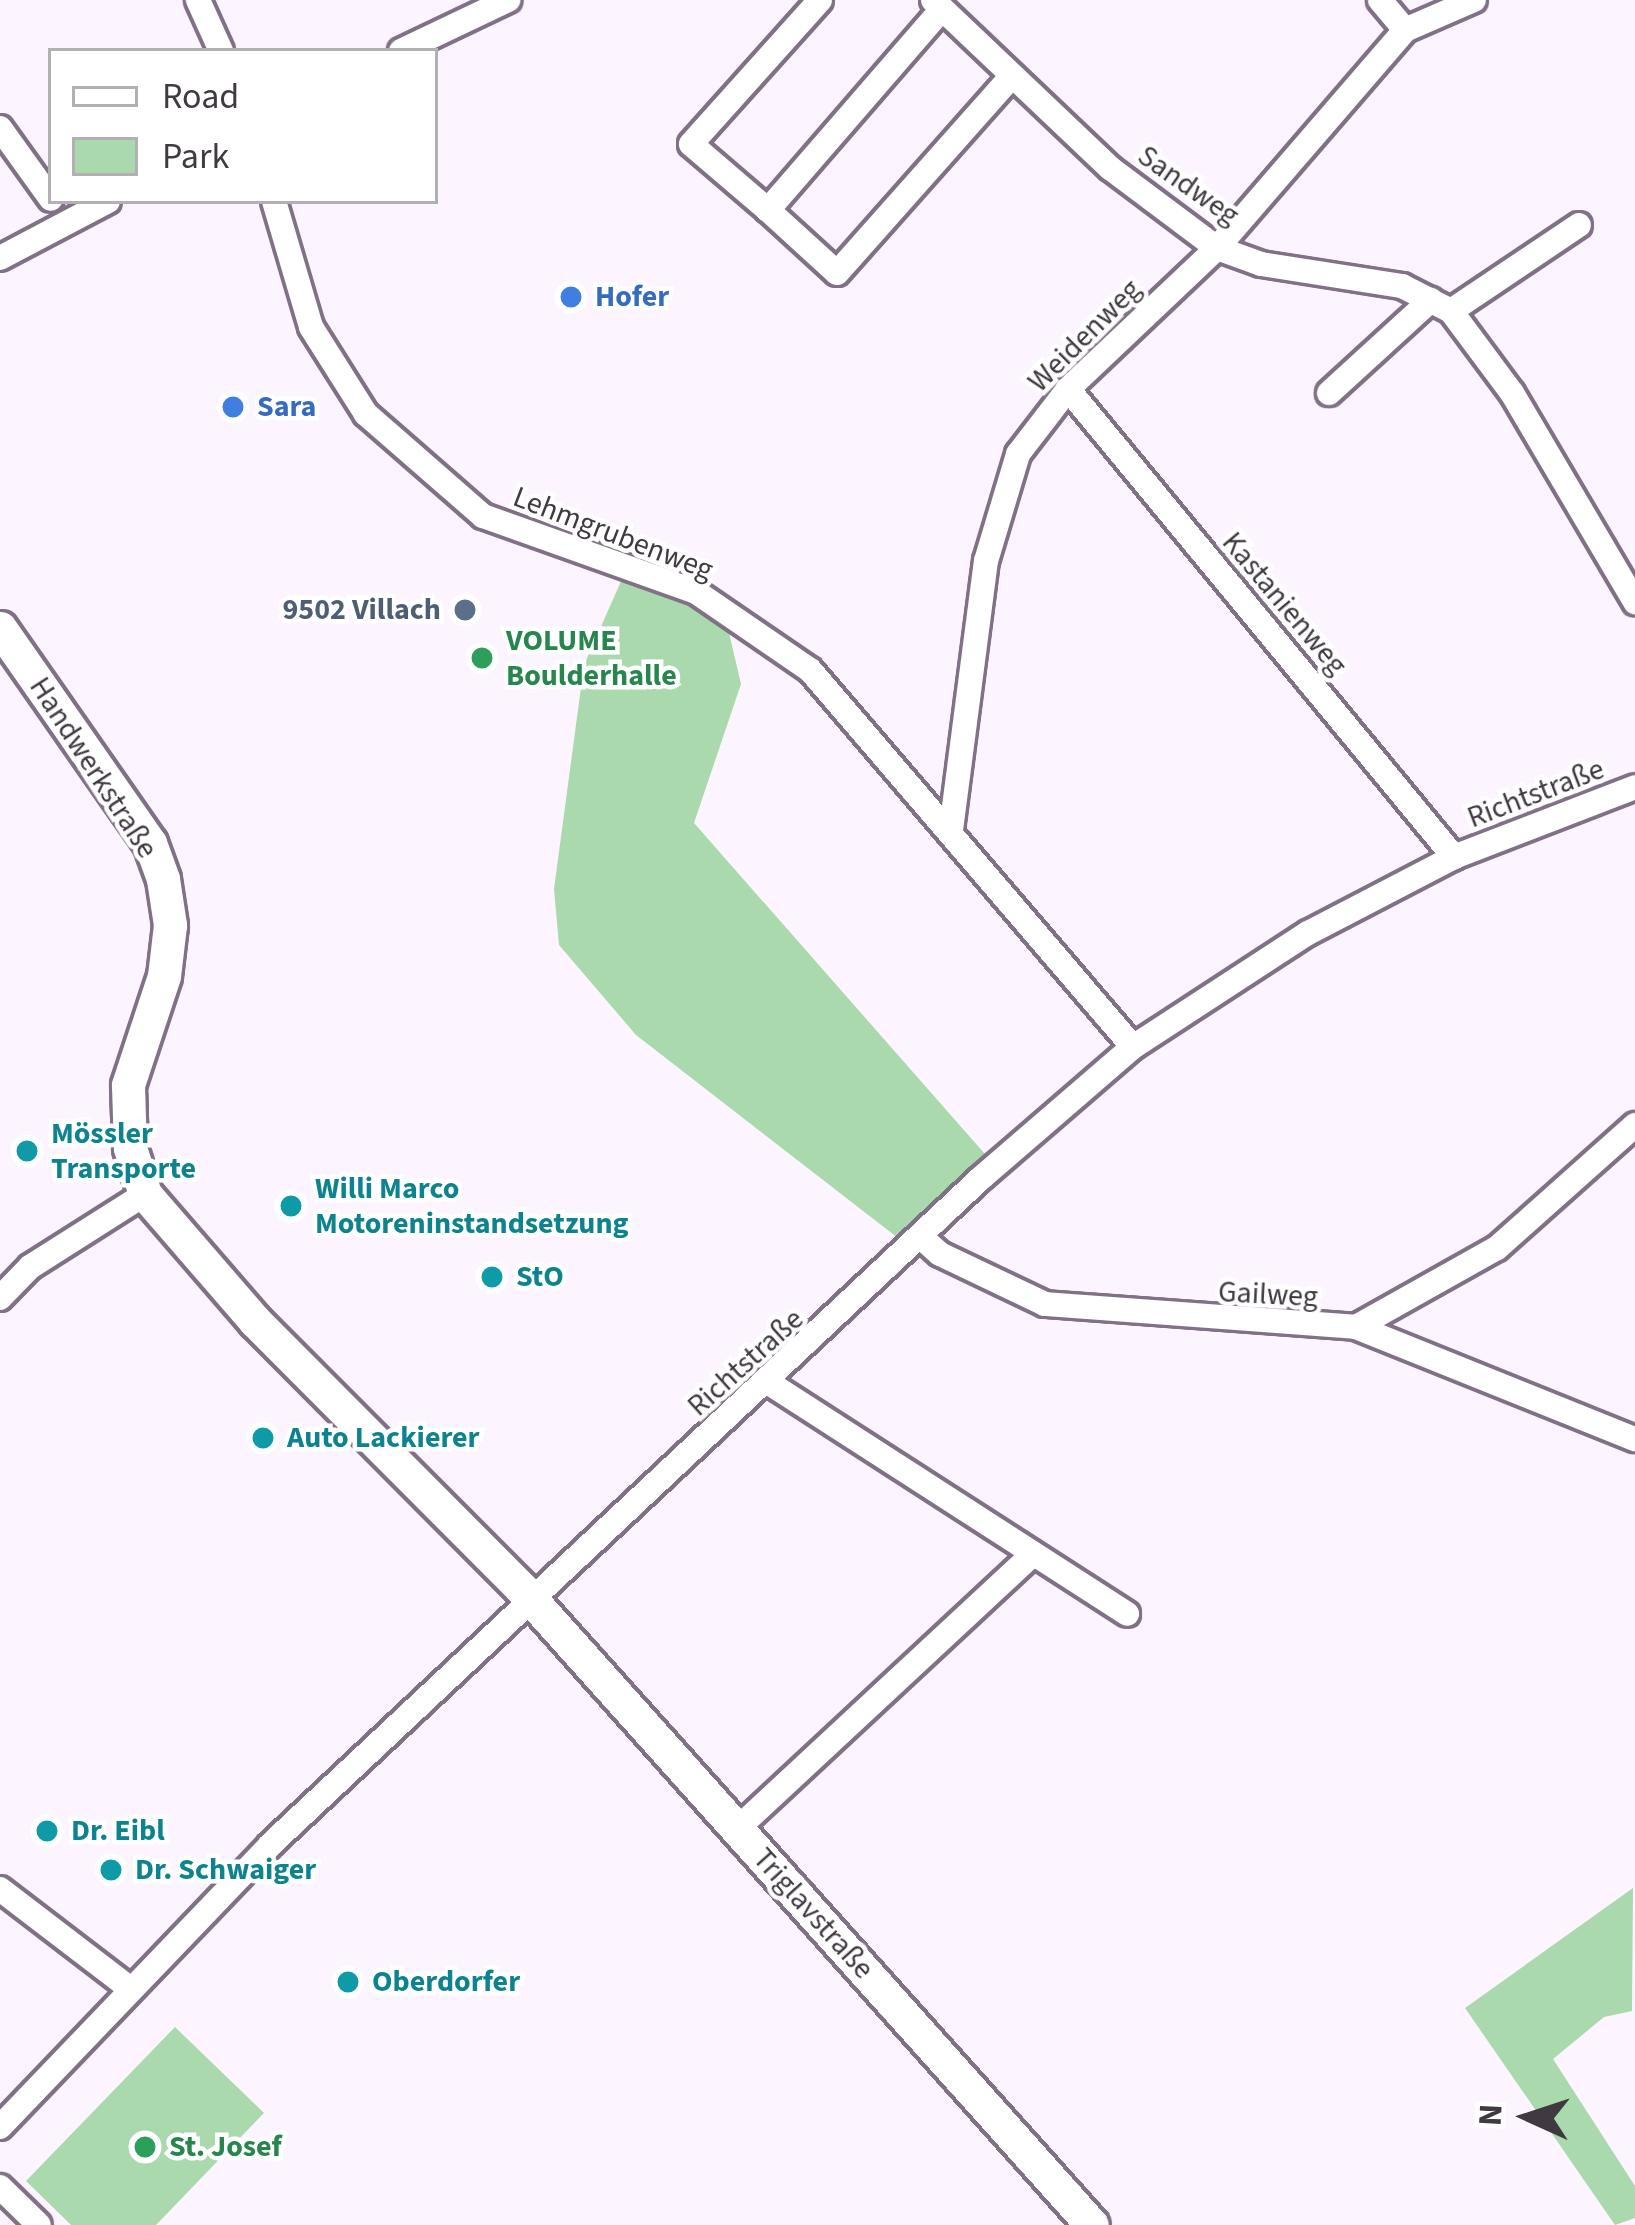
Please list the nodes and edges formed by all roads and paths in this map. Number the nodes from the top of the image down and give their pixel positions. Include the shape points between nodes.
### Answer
1 (198, 0) edge
2 (508, 0) edge
3 (820, 0) edge
4 (1380, 0) edge
5 (1474, 0) edge
6 (938, 4) edge
7 (1405, 30) junction
8 (220, 48) edge
9 (407, 48) edge
10 (1011, 77) junction
11 (0, 128) edge
12 (48, 194) edge
13 (55, 204) edge
14 (103, 204) edge
15 (275, 204) edge
16 (768, 210) junction
17 (69, 222) junction
18 (1579, 225) dead end
19 (1217, 248) junction
20 (0, 258) edge
21 (1441, 306) junction
22 (1068, 389) junction
23 (1329, 393) dead end
24 (1635, 602) edge
25 (0, 628) edge
26 (1635, 787) edge
27 (952, 830) junction
28 (1454, 857) junction
29 (1133, 1047) junction
30 (1635, 1125) edge
31 (145, 1194) junction
32 (921, 1237) junction
33 (0, 1298) edge
34 (1356, 1327) junction
35 (769, 1383) junction
36 (1635, 1439) edge
37 (1033, 1554) junction
38 (534, 1604) junction
39 (1127, 1614) dead end
40 (736, 1829) junction
41 (0, 1888) edge
42 (127, 1987) junction
43 (0, 2127) edge
44 (0, 2187) edge
45 (39, 2225) edge
46 (1092, 2225) edge

1 - 8 street
2 - 9 street
3 - 16 street via 691,144
4 - 7 street
5 - 7 street, Weidenweg
6 - 10 street, Sandweg
6 - 16 street, Sandweg
7 - 19 street, Weidenweg
10 - 16 street via 836,273
10 - 19 street, Sandweg via 1110,167
11 - 12 street
13 - 17 street
14 - 17 street
15 - 27 street, Lehmgrubenweg via 311,327 366,414 483,516 696,592 810,670
17 - 20 street
18 - 21 street
19 - 21 street, Sandweg via 1261,264 1402,286
19 - 22 street, Weidenweg
21 - 23 street
21 - 24 street via 1512,393
22 - 27 street, Weidenweg via 1018,454 986,561
22 - 28 street, Kastanienweg
25 - 31 street, Handwerkstraße via 150,843 163,879 170,925 164,976 128,1085 130,1148
26 - 28 street, Richtstraße
27 - 29 street, Lehmgrubenweg
28 - 29 street, Richtstraße via 1308,933
29 - 32 street, Richtstraße
30 - 34 street, Gailweg via 1497,1249
31 - 33 street via 30,1267
31 - 38 street, Handwerkstraße via 255,1321
32 - 34 street, Gailweg via 1045,1304
32 - 35 street, Richtstraße
34 - 36 street
35 - 37 street
35 - 38 street, Richtstraße
37 - 39 street
37 - 40 street
38 - 40 street, Triglavstraße
38 - 42 street, Richtstraße
40 - 46 street, Triglavstraße
41 - 42 street
42 - 43 street, Richtstraße
44 - 45 street

